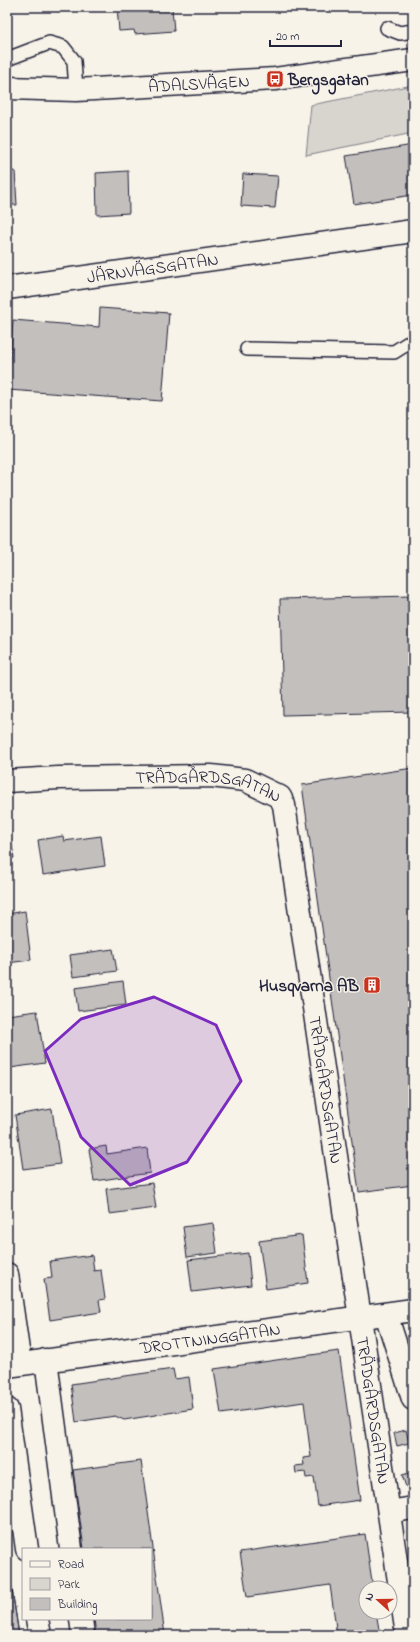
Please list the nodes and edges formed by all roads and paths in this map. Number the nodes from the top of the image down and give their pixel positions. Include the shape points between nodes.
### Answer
1 (387, 28) dead end
2 (413, 31) edge
3 (7, 59) edge
4 (413, 60) edge
5 (7, 88) edge
6 (76, 90) junction
7 (413, 231) edge
8 (7, 288) edge
9 (413, 340) edge
10 (246, 349) dead end
11 (7, 781) edge
12 (7, 1274) edge
13 (413, 1310) edge
14 (386, 1314) junction
15 (358, 1317) junction
16 (46, 1360) junction
17 (14, 1365) edge
18 (413, 1399) edge
19 (7, 1409) edge
20 (413, 1508) edge
21 (389, 1512) junction
22 (27, 1548) edge
23 (71, 1548) edge
24 (37, 1620) edge
25 (81, 1620) edge
26 (40, 1635) edge
27 (83, 1635) edge
28 (407, 1635) edge

1 - 2 lane via 400,32
3 - 6 lane via 49,43 63,47 74,61
4 - 6 street, ÅDALSVÄGEN via 275,79
5 - 6 street, ÅDALSVÄGEN
7 - 8 street, JÄRNVÄGSGATAN
9 - 10 lane via 394,352
11 - 15 street, TRÄDGÅRDSGATAN via 211,776 245,780 280,797 284,805
12 - 17 street
13 - 14 street, DROTTNINGGATAN
14 - 15 street, DROTTNINGGATAN
14 - 18 street
15 - 16 street, DROTTNINGGATAN
15 - 21 street, TRÄDGÅRDSGATAN
16 - 17 street, DROTTNINGGATAN
16 - 23 street
19 - 22 street
20 - 21 street
21 - 28 street, TRÄDGÅRDSGATAN
24 - 26 street
25 - 27 street

